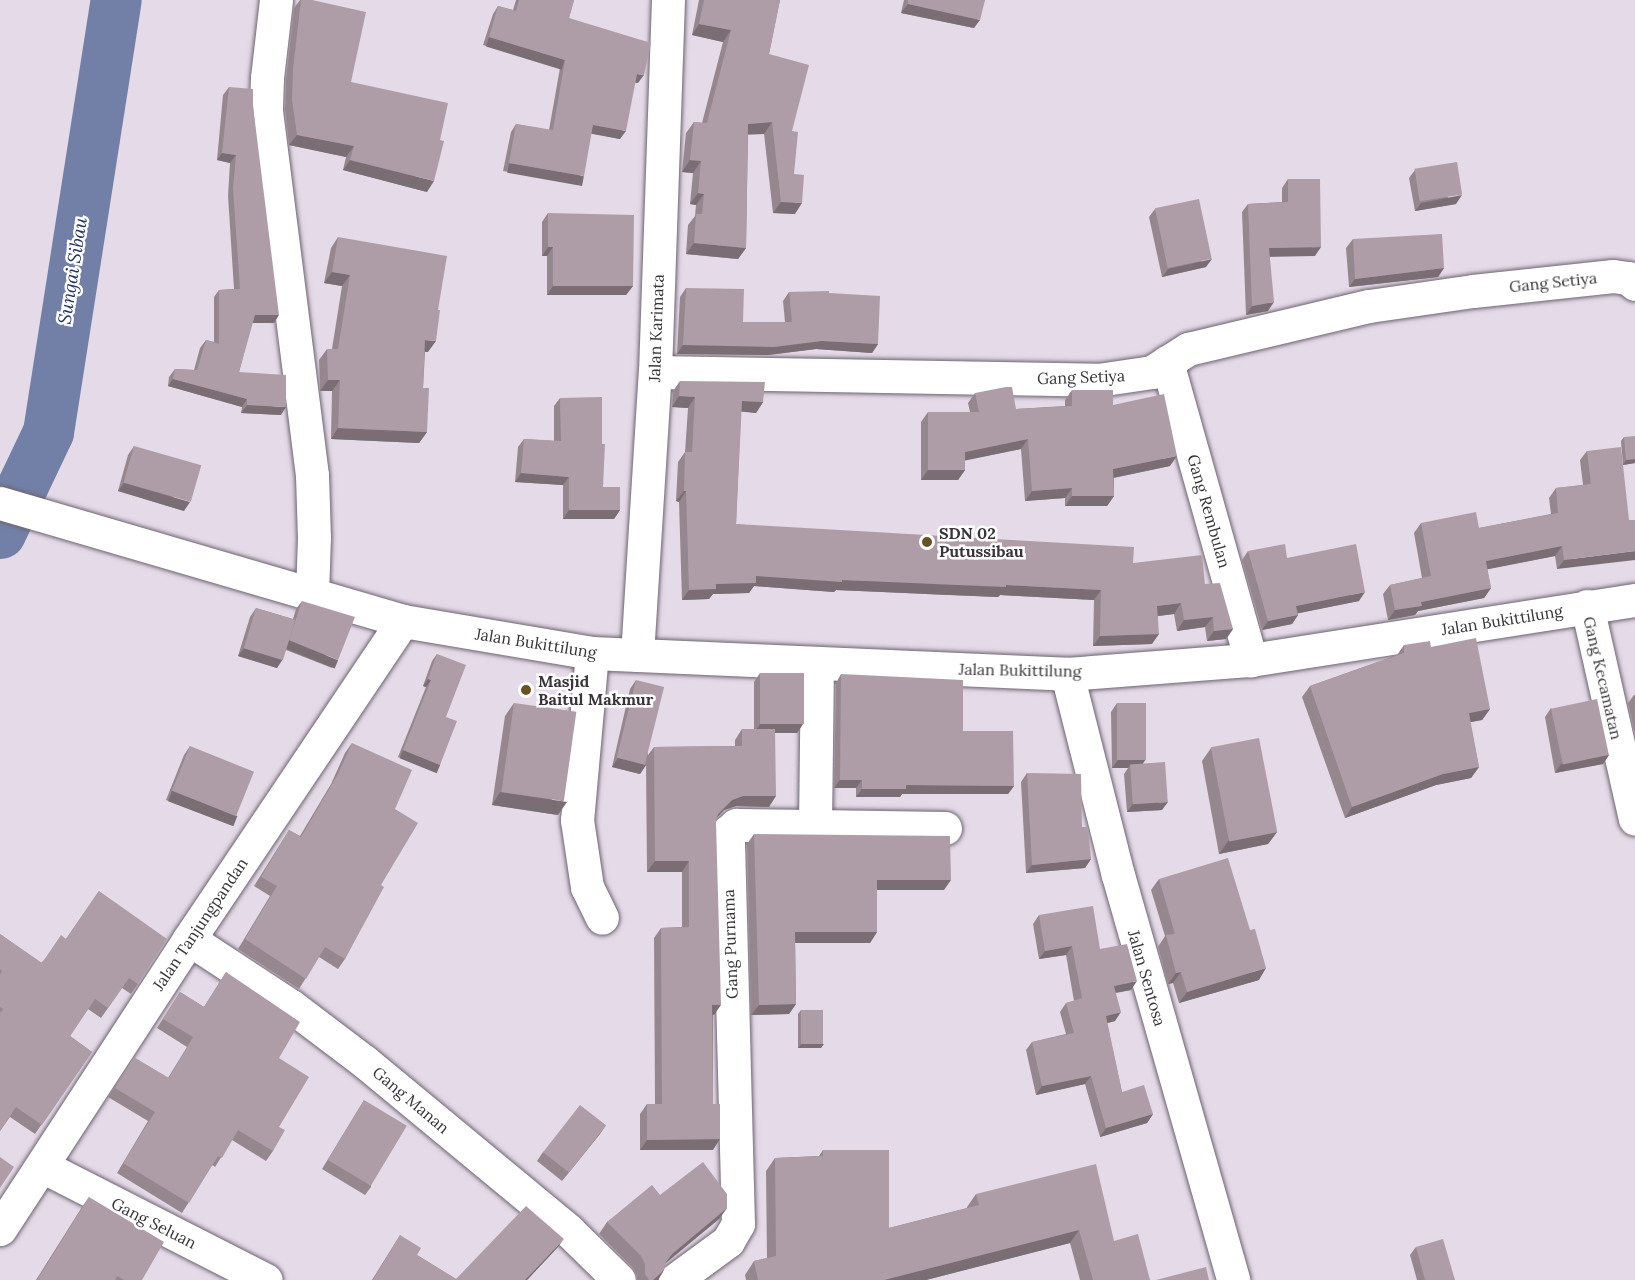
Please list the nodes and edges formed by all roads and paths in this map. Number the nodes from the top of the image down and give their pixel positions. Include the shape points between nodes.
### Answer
1 (276, 0) edge
2 (668, 0) edge
3 (1635, 284) edge
4 (1167, 362) junction
5 (655, 372) junction
6 (0, 503) edge
7 (312, 595) junction
8 (1635, 600) edge
9 (1587, 606) junction
10 (403, 621) junction
11 (592, 653) junction
12 (637, 655) junction
13 (1251, 660) junction
14 (817, 663) junction
15 (1067, 674) junction
16 (1635, 819) edge
17 (816, 826) junction
18 (945, 828) dead end
19 (602, 918) dead end
20 (189, 939) junction
21 (42, 1167) junction
22 (0, 1229) edge
23 (266, 1280) edge
24 (619, 1280) edge
25 (675, 1280) edge
26 (1233, 1280) edge

1 - 7 street via 266,111 312,475
2 - 5 street, Jalan Karimata
3 - 4 street, Gang Setiya via 1628,278 1613,276 1369,306 1188,349
4 - 5 street, Gang Setiya via 1152,372 1098,380
4 - 13 street, Gang Rembulan
5 - 12 street, Jalan Karimata
6 - 7 street, Jalan Bukittilung
7 - 10 street, Jalan Bukittilung
8 - 9 street, Jalan Bukittilung
9 - 13 street, Jalan Bukittilung
9 - 16 street, Gang Kecamatan
10 - 11 street, Jalan Bukittilung
10 - 20 street, Jalan Tanjungpandan
11 - 12 street, Jalan Bukittilung
11 - 19 street via 577,820 587,887
12 - 14 street, Jalan Bukittilung
13 - 15 street, Jalan Bukittilung
14 - 15 street, Jalan Bukittilung
14 - 17 street
15 - 26 street, Jalan Sentosa via 1118,875
17 - 18 street
17 - 25 street, Gang Purnama via 736,825 728,832 738,1224 728,1241
20 - 21 street, Jalan Tanjungpandan
20 - 24 street, Gang Manan via 291,1006 365,1062 568,1230
21 - 22 street, Jalan Tanjungpandan
21 - 23 street, Gang Seluan

